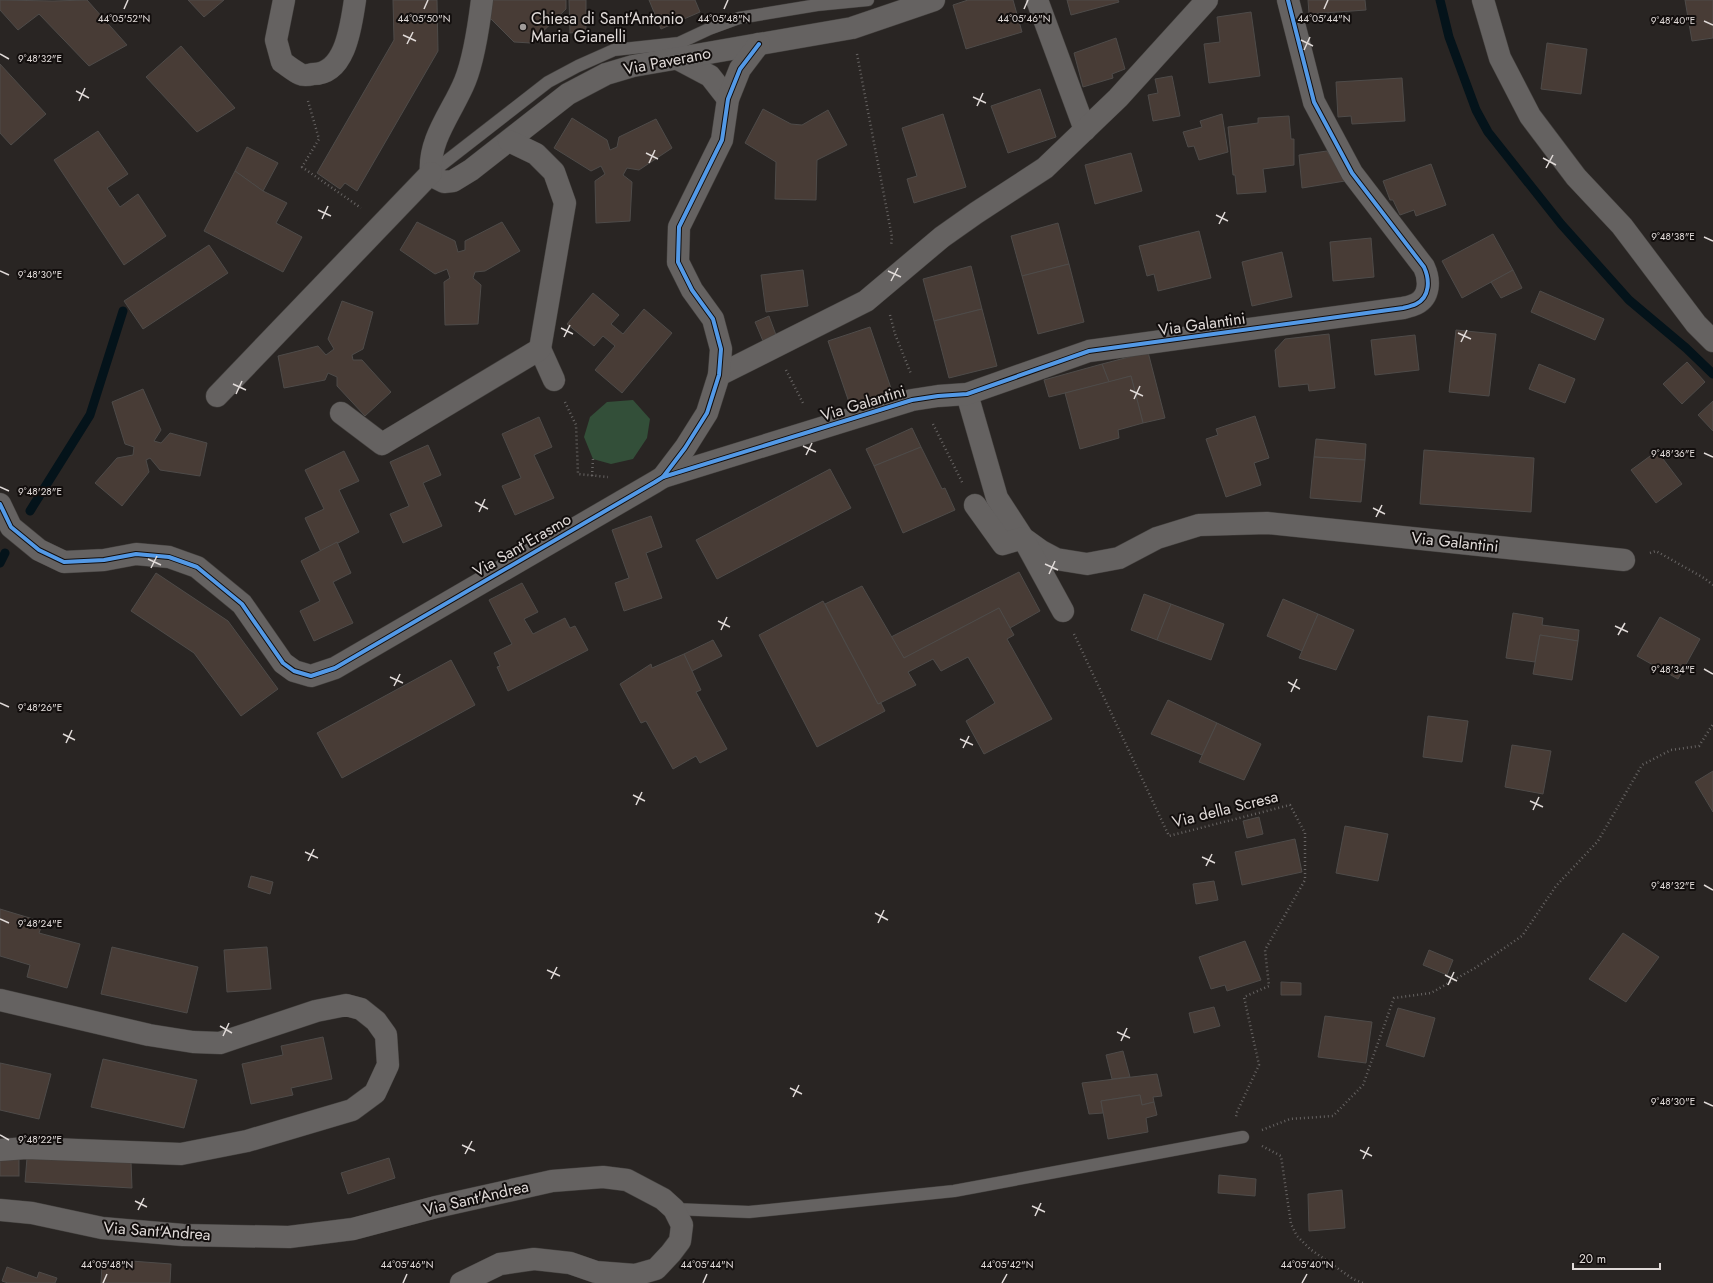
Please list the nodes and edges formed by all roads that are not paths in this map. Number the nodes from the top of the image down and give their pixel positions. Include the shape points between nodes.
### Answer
1 (284, 0) edge
2 (356, 0) edge
3 (482, 0) edge
4 (868, 0) edge
5 (1037, 0) edge
6 (1207, 0) edge
7 (1288, 0) edge
8 (1483, 0) edge
9 (918, 2) edge
10 (759, 44) junction
11 (678, 59) junction
12 (728, 99) junction
13 (1085, 130) junction
14 (509, 141) junction
15 (431, 173) junction
16 (1713, 341) edge
17 (540, 349) junction
18 (719, 374) junction
19 (554, 380) road end
20 (967, 394) junction
21 (217, 396) dead end
22 (341, 413) dead end
23 (663, 477) junction
24 (0, 504) edge
25 (975, 505) road end
26 (1023, 538) junction
27 (1624, 560) road end
28 (1063, 611) road end
29 (0, 1000) edge
30 (1243, 1137) road end
31 (0, 1150) edge
32 (674, 1209) junction
33 (0, 1210) edge
34 (461, 1283) edge

1 - 2 street via 276,40 282,62 301,75 321,74 334,65 344,51
3 - 15 street via 465,81 438,136 430,161
4 - 15 lane via 817,5 739,18 679,43 614,50 548,82
5 - 13 street
6 - 13 street via 1118,98
7 - 20 street, Via Galantini via 1314,102 1352,173 1424,267 1428,276 1428,289 1423,298 1416,304 1403,308 1089,351
8 - 16 street via 1500,58 1530,116 1576,177 1622,226 1696,324
9 - 10 street, Via Paverano via 852,28
10 - 11 street, Via Paverano
10 - 12 street, Via Sant'Erasmo via 740,69
11 - 12 street via 710,76
11 - 14 street, Via Paverano via 633,66 606,74 568,94
12 - 18 street, Via Sant'Erasmo via 722,140 679,227 678,262 692,290 714,319 721,349
13 - 18 street via 1045,168 942,237 866,301
14 - 15 street, Via Paverano via 471,170 453,180 444,182
14 - 17 street via 536,154 554,172 565,203
15 - 21 street
17 - 19 street
17 - 22 street via 382,444
18 - 23 street, Via Sant'Erasmo via 706,413
20 - 23 street, Via Galantini via 912,400
20 - 26 street, Via Galantini via 997,498
23 - 24 street, Via Sant'Erasmo via 335,668 311,676 294,671 283,663 242,604 197,567 169,557 136,554 104,560 64,562 39,550 11,526
25 - 26 street via 1003,544
26 - 27 street, Via Galantini via 1056,559 1088,564 1119,558 1157,538 1199,525 1267,523
26 - 28 street
29 - 31 street via 149,1035 213,1043 220,1043 316,1011 346,1006 361,1010 376,1021 386,1035 388,1065 375,1093 352,1110 247,1141 180,1154 26,1148
30 - 32 lane via 954,1191 749,1212
32 - 33 street, Via Sant'Andrea via 663,1199 627,1180 603,1176 552,1181 436,1207 354,1229 288,1237 183,1235 110,1228 32,1213
32 - 34 street, Via Sant'Andrea via 682,1225 680,1241 656,1269 635,1276 596,1272 570,1263 534,1259 500,1264

